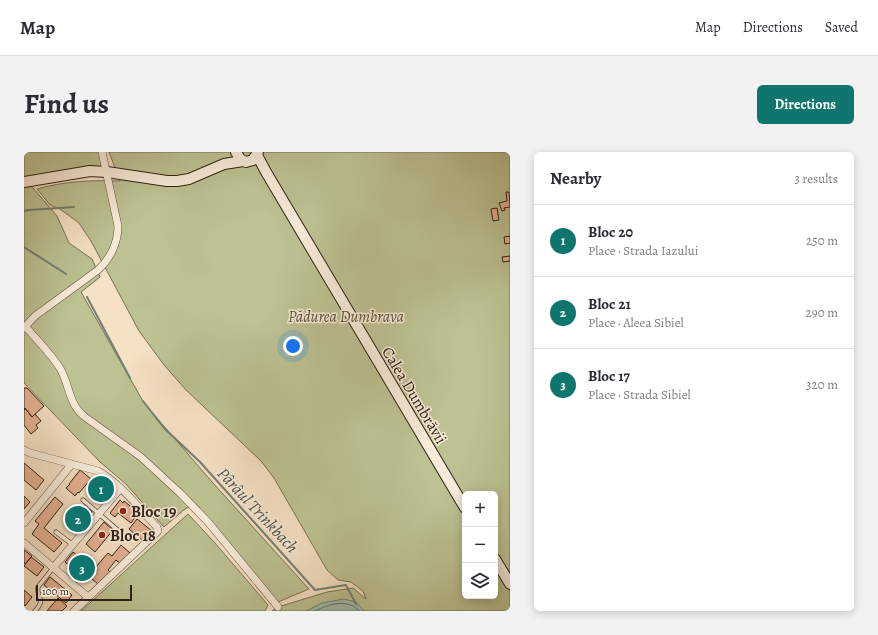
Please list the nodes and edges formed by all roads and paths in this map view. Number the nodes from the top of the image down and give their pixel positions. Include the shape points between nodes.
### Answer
1 (102, 152) edge
2 (236, 152) edge
3 (252, 157) edge
4 (224, 164) junction
5 (107, 172) junction
6 (24, 182) edge
7 (24, 327) edge
8 (24, 450) edge
9 (71, 464) junction
10 (120, 489) junction
11 (83, 500) dead end
12 (462, 503) edge
13 (99, 514) junction
14 (24, 523) edge
15 (56, 532) dead end
16 (116, 538) dead end
17 (24, 543) edge
18 (73, 545) junction
19 (497, 563) edge
20 (53, 568) junction
21 (510, 584) edge
22 (88, 597) junction
23 (278, 607) dead end
24 (35, 611) edge
25 (74, 611) edge

1 - 5 street
2 - 3 main road via 238,157
2 - 4 main road
3 - 4 main road
3 - 12 main road, Calea Dumbrăvii via 266,172
4 - 5 main road via 178,181
5 - 6 main road via 80,172
5 - 7 street via 118,226 114,249 101,267
7 - 23 street via 61,370 78,411 141,457 181,494 208,522
8 - 9 street
9 - 10 street via 98,472
9 - 14 street
10 - 13 street
10 - 22 street via 158,531
11 - 13 lane
13 - 16 lane via 120,533
13 - 18 street
15 - 18 lane
17 - 20 street
18 - 20 street
19 - 21 main road
20 - 22 street
20 - 24 lane via 38,587 41,600
22 - 25 street

